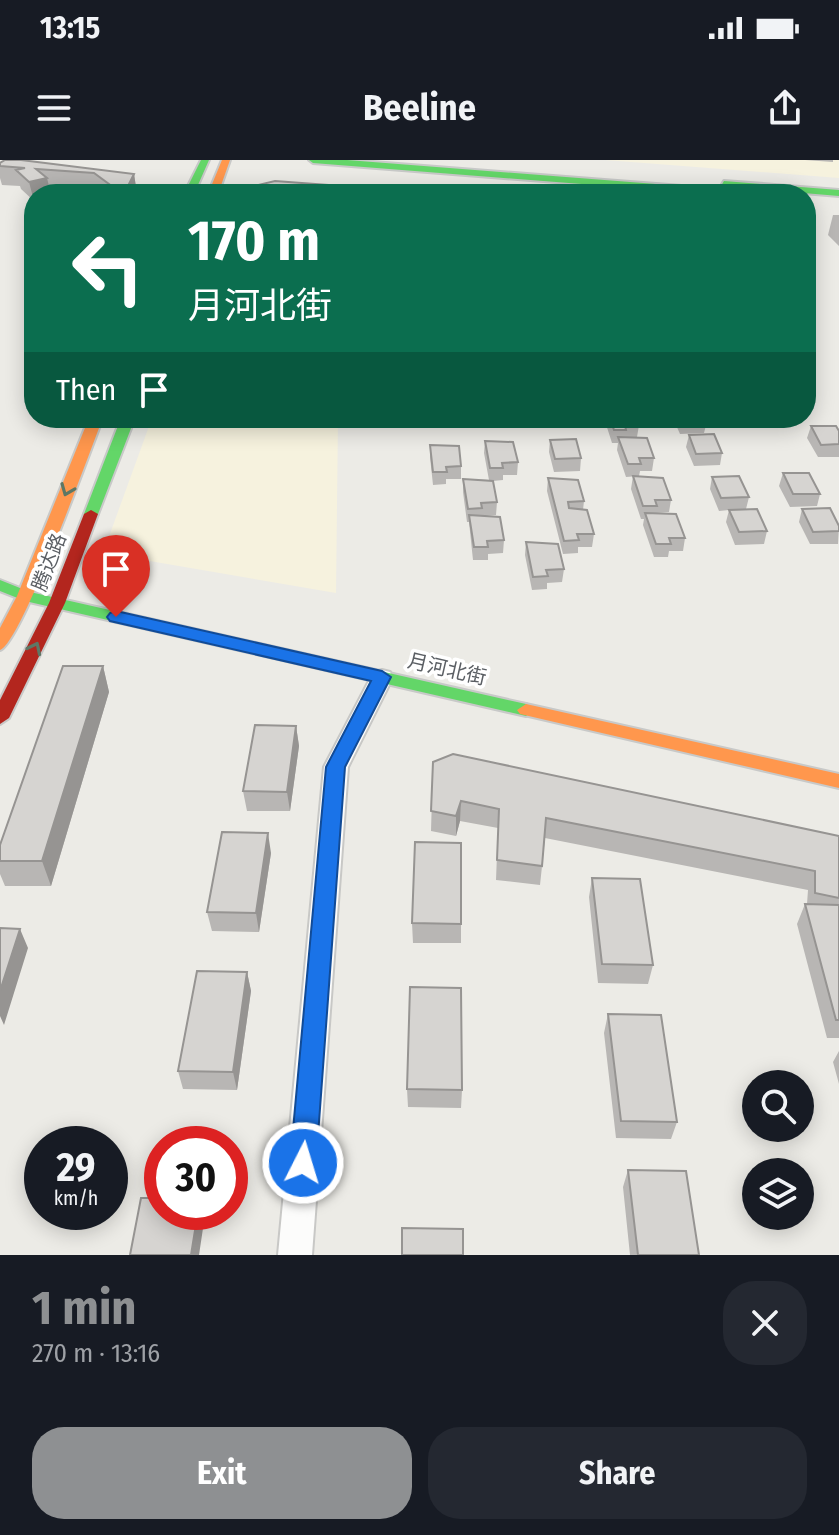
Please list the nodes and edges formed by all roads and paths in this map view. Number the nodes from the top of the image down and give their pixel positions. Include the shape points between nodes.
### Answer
1 (205, 160) edge
2 (226, 160) edge
3 (313, 160) edge
4 (421, 160) edge
5 (194, 184) edge
6 (217, 184) edge
7 (619, 184) edge
8 (680, 184) edge
9 (92, 428) edge
10 (124, 428) edge
11 (0, 585) edge
12 (25, 596) junction
13 (57, 603) junction
14 (0, 644) edge
15 (382, 677) junction
16 (0, 718) edge
17 (839, 781) edge
18 (295, 1255) edge

1 - 5 main road
2 - 6 main road
3 - 7 main road
4 - 8 main road
9 -> 12 main road, 腾达路
10 - 13 main road, 腾达路
11 - 12 main road, 月河北街
12 - 13 main road, 月河北街
12 - 14 main road, 腾达路
13 - 15 main road, 月河北街
16 -> 13 main road, 腾达路
15 - 17 main road, 月河北街
15 - 18 street via 336,767

